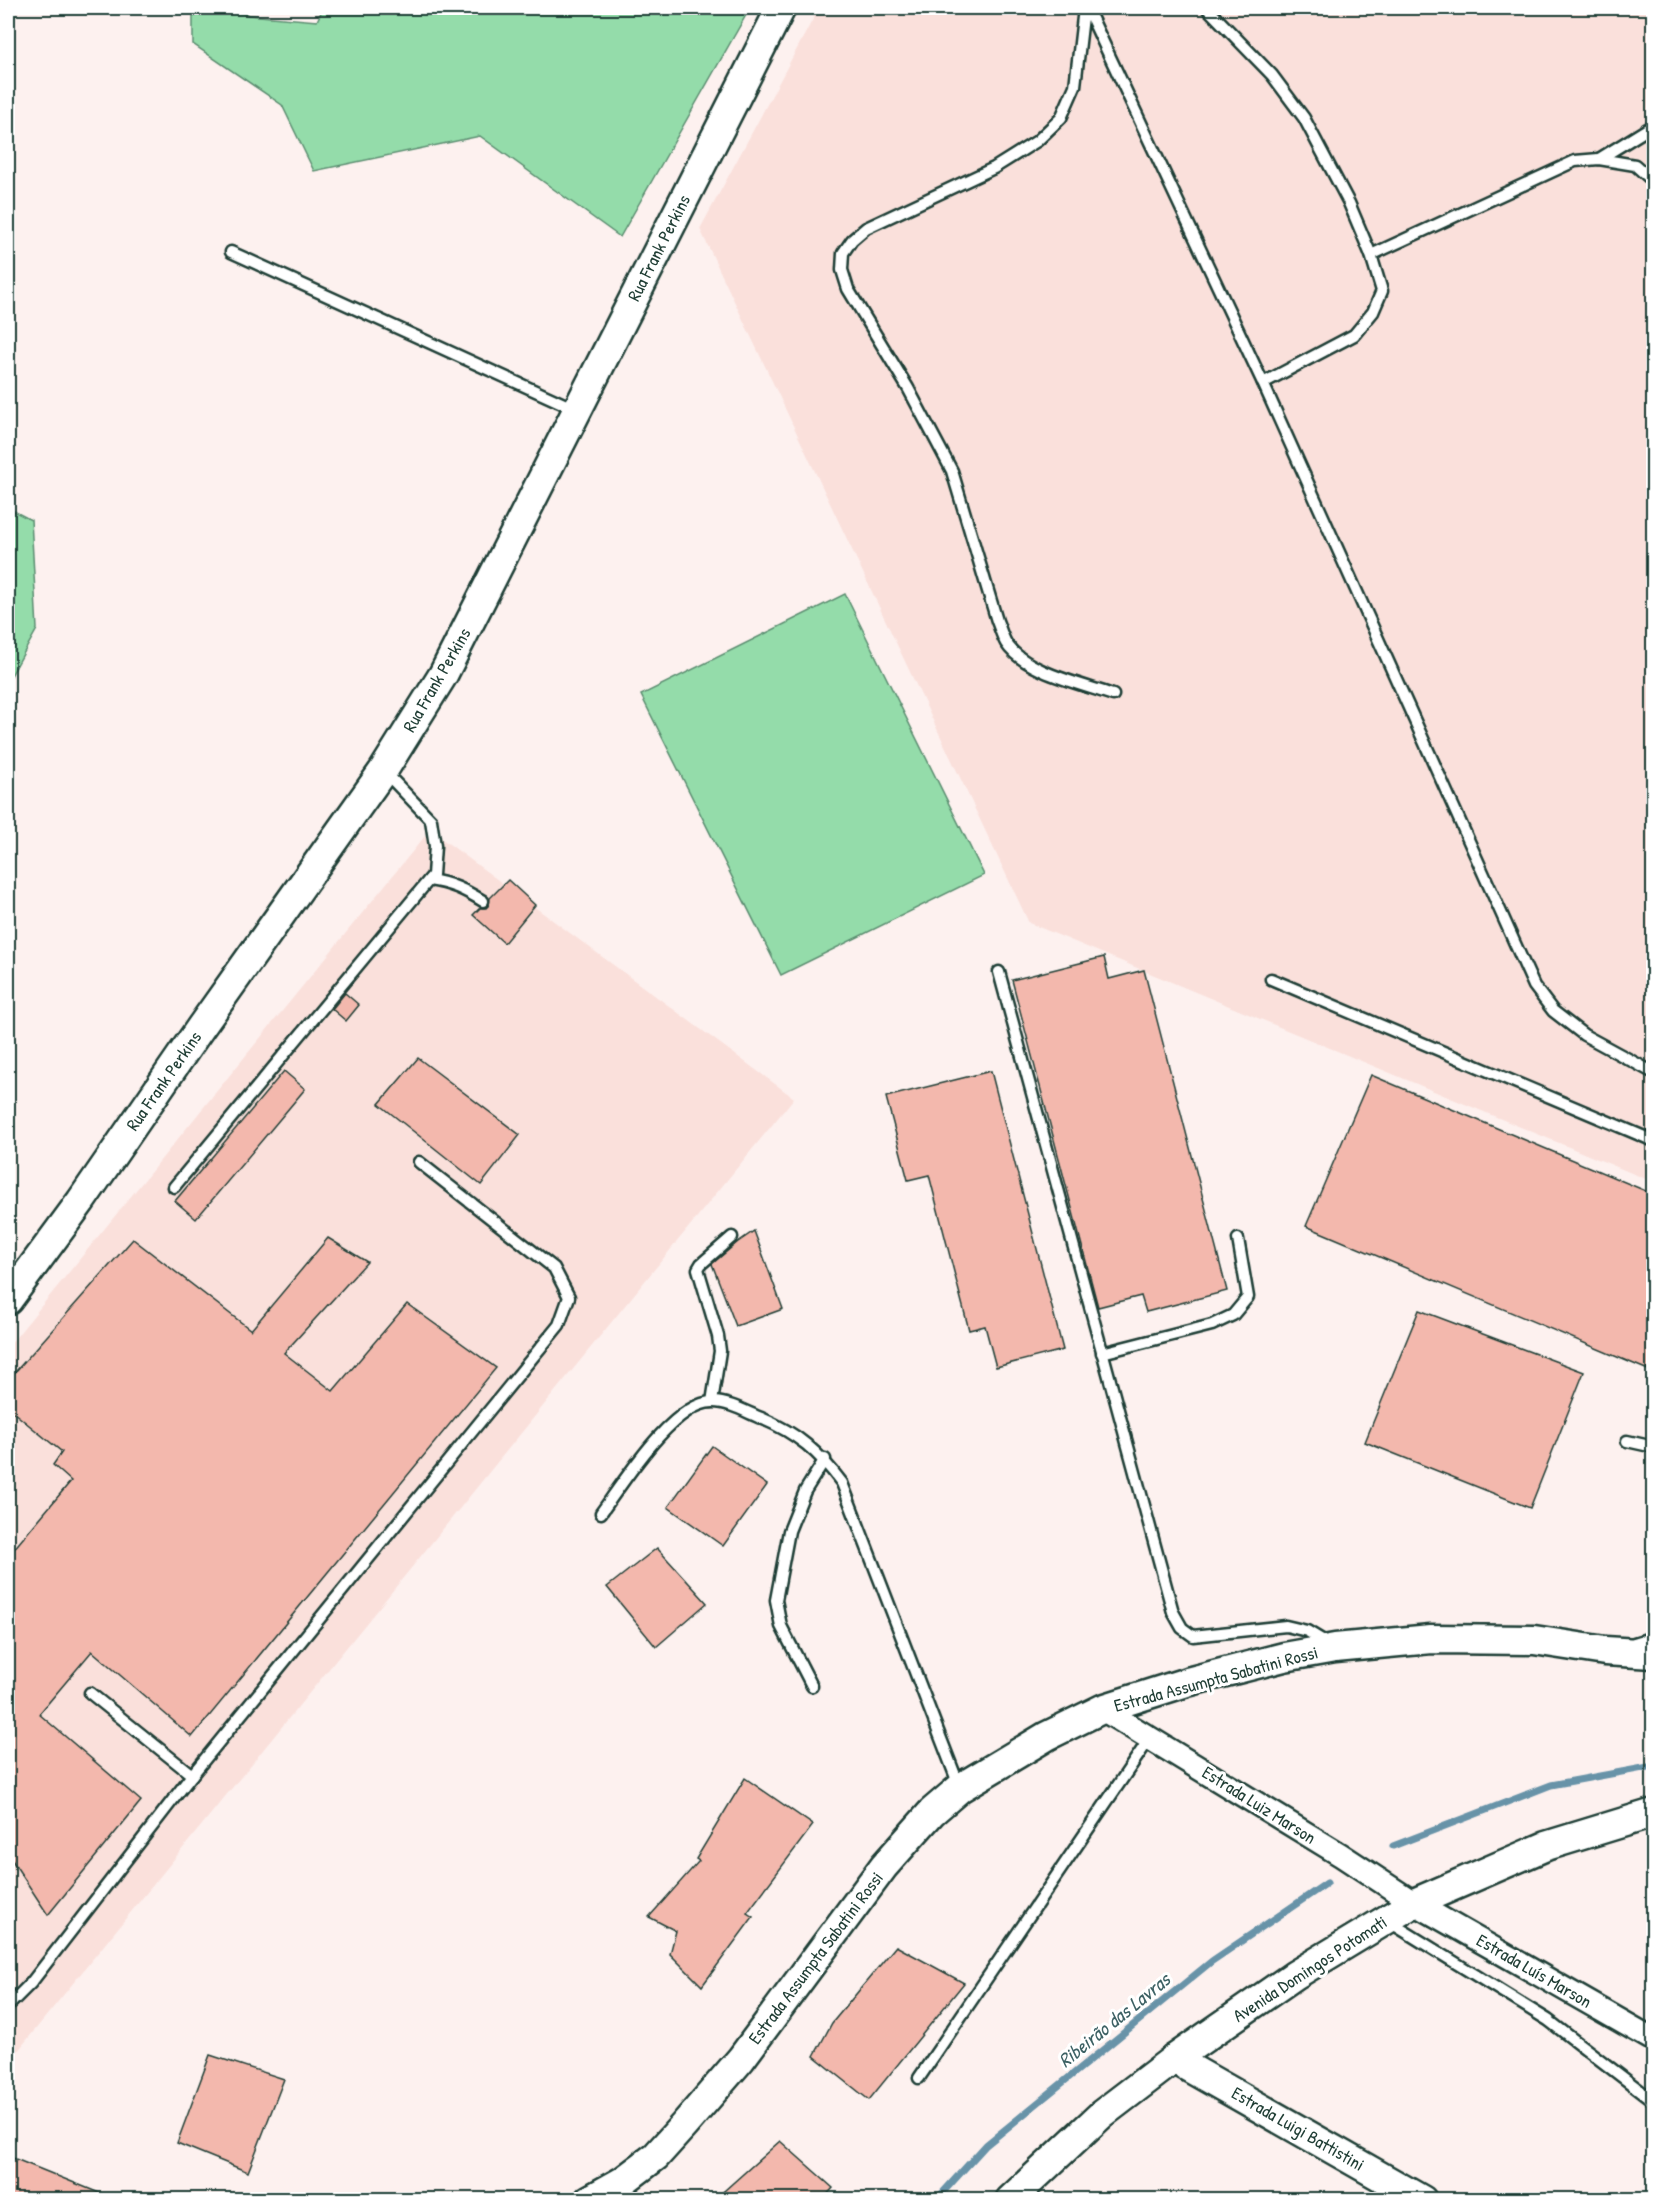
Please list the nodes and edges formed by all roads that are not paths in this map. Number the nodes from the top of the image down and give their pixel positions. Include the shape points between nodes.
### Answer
1 (781, 8) edge
2 (1086, 8) edge
3 (1207, 8) edge
4 (1653, 125) edge
5 (1599, 159) junction
6 (1653, 183) edge
7 (231, 252) dead end
8 (1371, 255) junction
9 (1263, 383) junction
10 (577, 410) junction
11 (1113, 694) dead end
12 (383, 771) junction
13 (429, 880) junction
14 (483, 901) dead end
15 (999, 972) dead end
16 (1271, 979) dead end
17 (1653, 1073) edge
18 (1653, 1141) edge
19 (419, 1162) dead end
20 (174, 1187) dead end
21 (732, 1238) dead end
22 (1238, 1239) dead end
23 (8, 1300) edge
24 (1102, 1353) junction
25 (712, 1402) junction
26 (1627, 1441) dead end
27 (1653, 1447) edge
28 (825, 1459) junction
29 (601, 1513) dead end
30 (1653, 1637) edge
31 (1335, 1648) junction
32 (1605, 1651) junction
33 (1653, 1654) edge
34 (812, 1686) dead end
35 (90, 1693) dead end
36 (1102, 1709) junction
37 (1150, 1738) junction
38 (192, 1775) junction
39 (960, 1788) junction
40 (1653, 1813) edge
41 (1413, 1903) junction
42 (1386, 1919) junction
43 (8, 2006) edge
44 (1653, 2040) edge
45 (1174, 2059) junction
46 (919, 2078) dead end
47 (1652, 2099) dead end
48 (589, 2199) edge
49 (1010, 2199) edge
50 (1422, 2199) edge

1 - 10 street, Rua Frank Perkins
2 - 9 lane
2 - 11 lane via 1074,86 1061,118 1037,141 994,168 867,228 843,253 842,270 848,290 908,388 952,471 1007,644 1045,671
3 - 8 lane via 1272,75 1304,118 1349,203
4 - 5 lane
5 - 6 lane via 1635,165
5 - 8 lane via 1575,161
7 - 10 lane
8 - 9 lane via 1382,291 1373,312 1354,334
9 - 17 lane via 1534,986 1553,1011 1584,1035
10 - 12 street, Rua Frank Perkins via 443,675
12 - 13 lane via 431,820 435,846 433,876
12 - 23 street, Rua Frank Perkins
13 - 14 lane via 459,886
13 - 20 lane
15 - 24 lane
16 - 18 lane
19 - 38 lane via 554,1268 569,1297 560,1325
21 - 25 lane via 698,1269 720,1351
22 - 24 lane via 1248,1297 1233,1315 1212,1325
24 - 31 lane via 1173,1612 1182,1628 1193,1636 1286,1626 1307,1630
25 - 28 lane via 768,1421
25 - 29 lane via 691,1408 664,1430
26 - 27 lane
28 - 34 lane via 805,1491 789,1531 776,1600 781,1626
28 - 39 lane via 842,1483
30 - 32 lane
31 - 32 street, Estrada Assumpta Sabatini Rossi via 1431,1639 1534,1640
31 - 36 street, Estrada Assumpta Sabatini Rossi via 1187,1682
32 - 33 street, Estrada Assumpta Sabatini Rossi
35 - 38 lane
36 - 37 street, Estrada Luiz Marson
36 - 39 street, Estrada Assumpta Sabatini Rossi via 1047,1736
37 - 41 street, Estrada Luiz Marson
37 - 46 lane
38 - 43 lane via 31,1983
39 - 48 street, Estrada Assumpta Sabatini Rossi via 884,1866 741,2059 684,2125 656,2156 623,2181
40 - 41 street, Avenida Domingos Potomati via 1546,1846
41 - 42 street, Avenida Domingos Potomati
41 - 44 street, Estrada Luís Marson
42 - 45 street, Avenida Domingos Potomati via 1295,1975
42 - 47 lane via 1548,2020
45 - 49 street, Avenida Domingos Potomati via 1102,2114
45 - 50 street, Estrada Luigi Battistini

